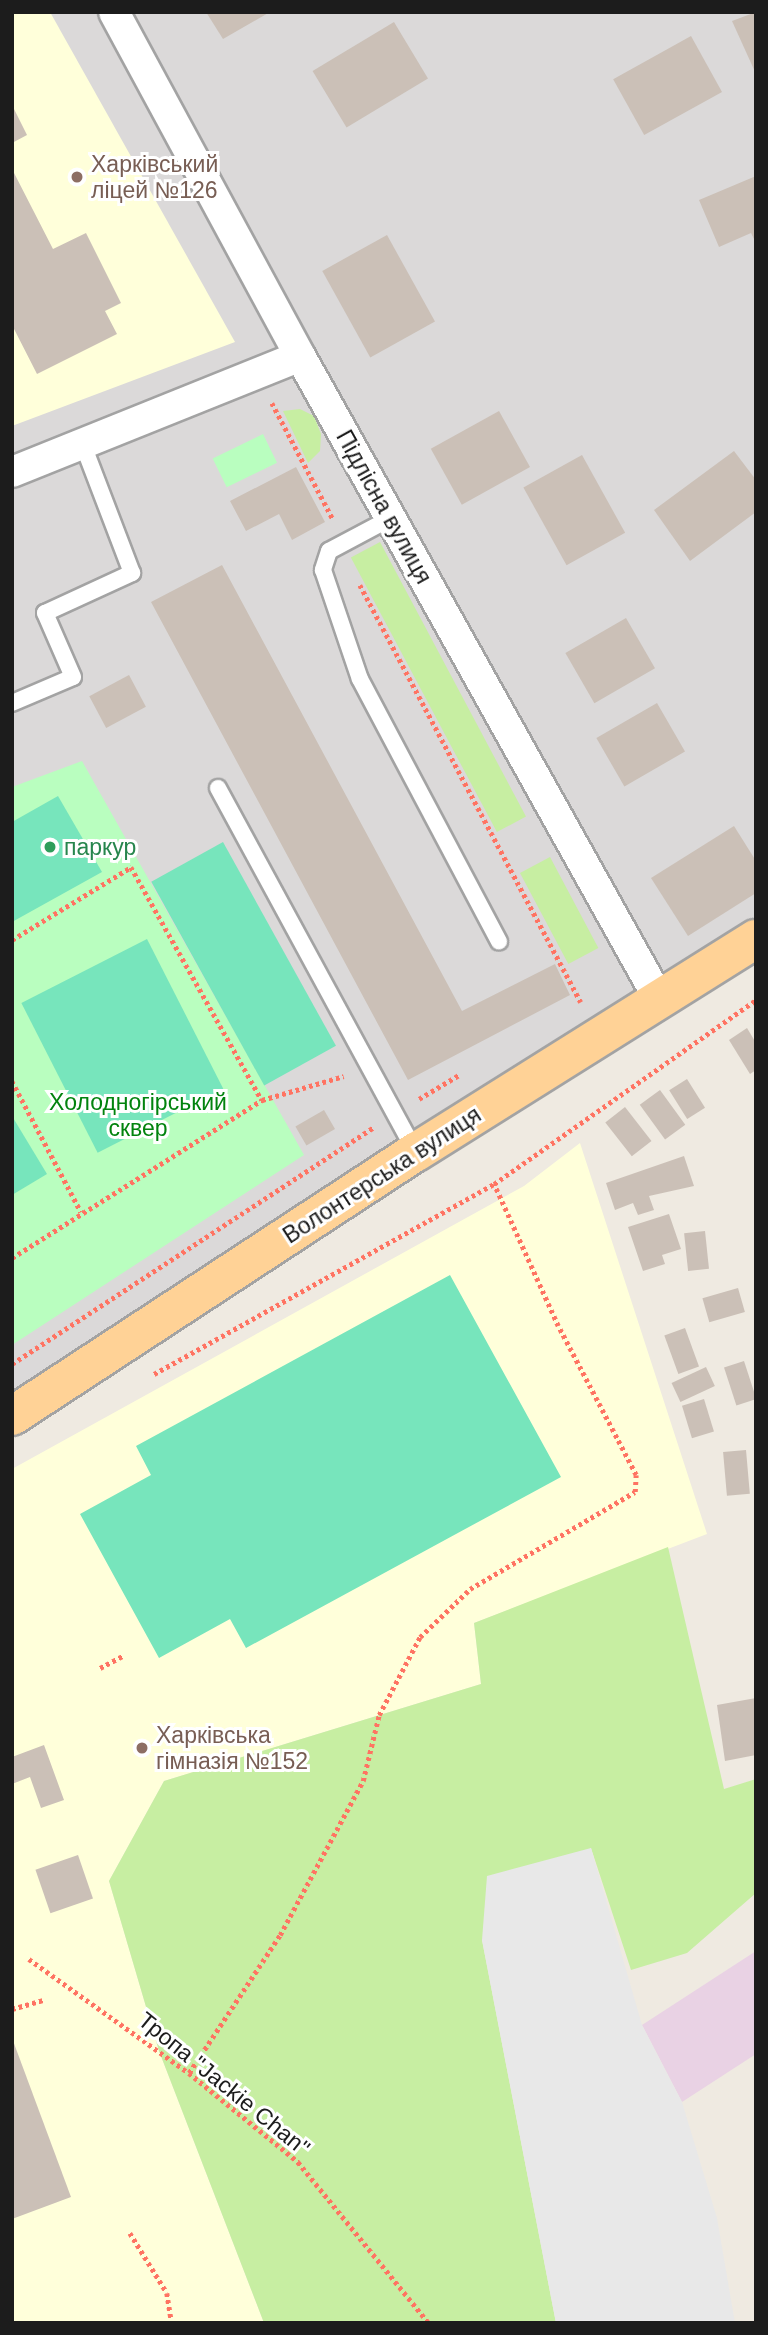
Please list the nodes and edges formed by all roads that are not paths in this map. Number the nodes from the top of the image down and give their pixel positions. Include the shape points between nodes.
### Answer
1 (114, 12) edge
2 (300, 356) junction
3 (83, 445) junction
4 (12, 472) edge
5 (391, 518) junction
6 (12, 703) edge
7 (218, 788) dead end
8 (756, 939) edge
9 (499, 941) dead end
10 (660, 999) junction
11 (416, 1152) junction
12 (12, 1416) edge

1 - 2 street, Підлісна вулиця
2 - 3 street
2 - 5 street, Підлісна вулиця
3 - 4 street
3 - 6 lane via 132,573 46,613 73,677
5 - 9 lane via 329,551 323,570 360,679
5 - 10 street, Підлісна вулиця
7 - 11 lane
8 - 10 main road, Волонтерська вулиця
10 - 11 main road, Волонтерська вулиця
11 - 12 main road, Волонтерська вулиця

